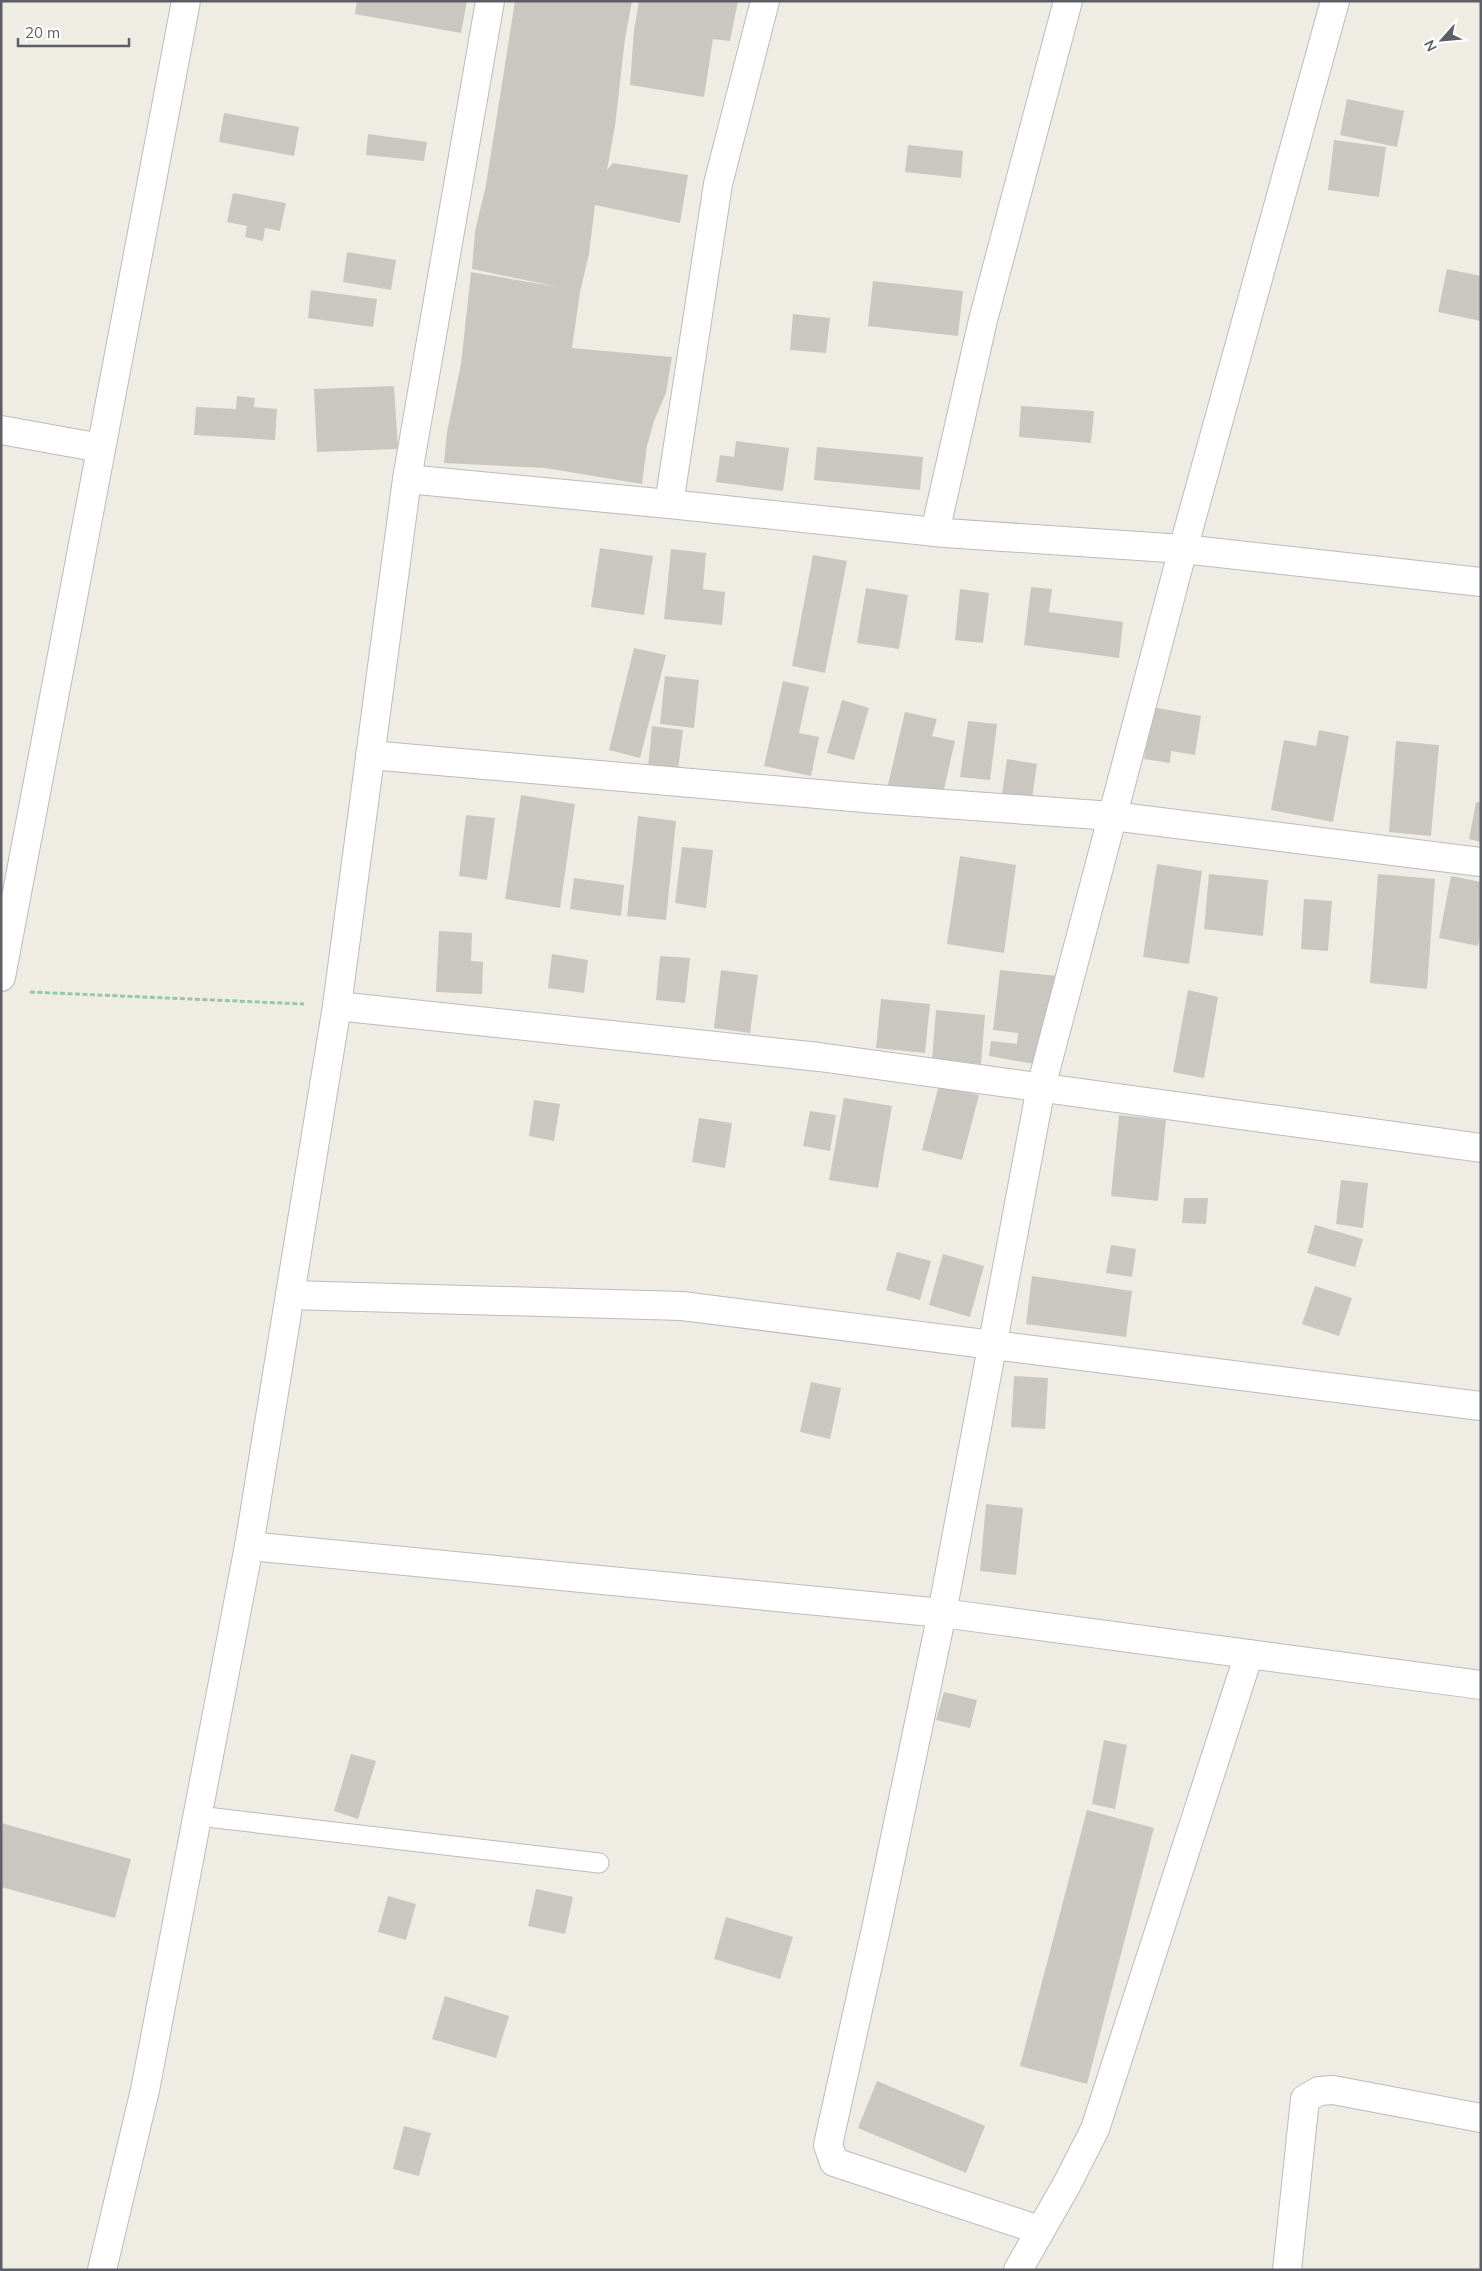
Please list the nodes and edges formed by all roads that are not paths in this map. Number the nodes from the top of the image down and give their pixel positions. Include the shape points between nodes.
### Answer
1 (186, 1) edge
2 (490, 1) edge
3 (766, 1) edge
4 (1068, 1) edge
5 (1335, 1) edge
6 (1, 430) edge
7 (101, 448) junction
8 (407, 479) junction
9 (670, 504) junction
10 (935, 532) junction
11 (1183, 549) junction
12 (1481, 582) edge
13 (370, 756) junction
14 (1112, 816) junction
15 (1481, 862) edge
16 (7, 913) edge
17 (11, 984) edge
18 (337, 1006) junction
19 (1041, 1086) junction
20 (1481, 1148) edge
21 (290, 1295) junction
22 (992, 1347) junction
23 (1481, 1406) edge
24 (249, 1546) junction
25 (942, 1613) junction
26 (1249, 1654) junction
27 (1481, 1685) edge
28 (198, 1816) junction
29 (599, 1863) dead end
30 (1481, 2118) edge
31 (1039, 2230) junction
32 (102, 2270) edge
33 (1018, 2270) edge
34 (1287, 2270) edge

1 - 7 street
2 - 8 street
3 - 9 street via 718,184
4 - 10 street via 983,320
5 - 11 street
6 - 7 street
7 - 16 street
8 - 9 street
8 - 13 street
9 - 10 street
10 - 11 street
11 - 12 street
11 - 14 street
13 - 14 street
13 - 18 street
14 - 15 street
14 - 19 street
16 - 17 street
18 - 19 street via 819,1057
18 - 21 street
19 - 20 street
19 - 22 street
21 - 22 street via 682,1306
21 - 24 street
22 - 23 street
22 - 25 street
24 - 25 street
24 - 28 street
25 - 26 street
25 - 31 street via 828,2145 834,2162
26 - 27 street
26 - 31 street via 1095,2129
28 - 29 lane
28 - 32 street via 145,2090
30 - 34 street via 1332,2090 1319,2091 1305,2099
31 - 33 street

